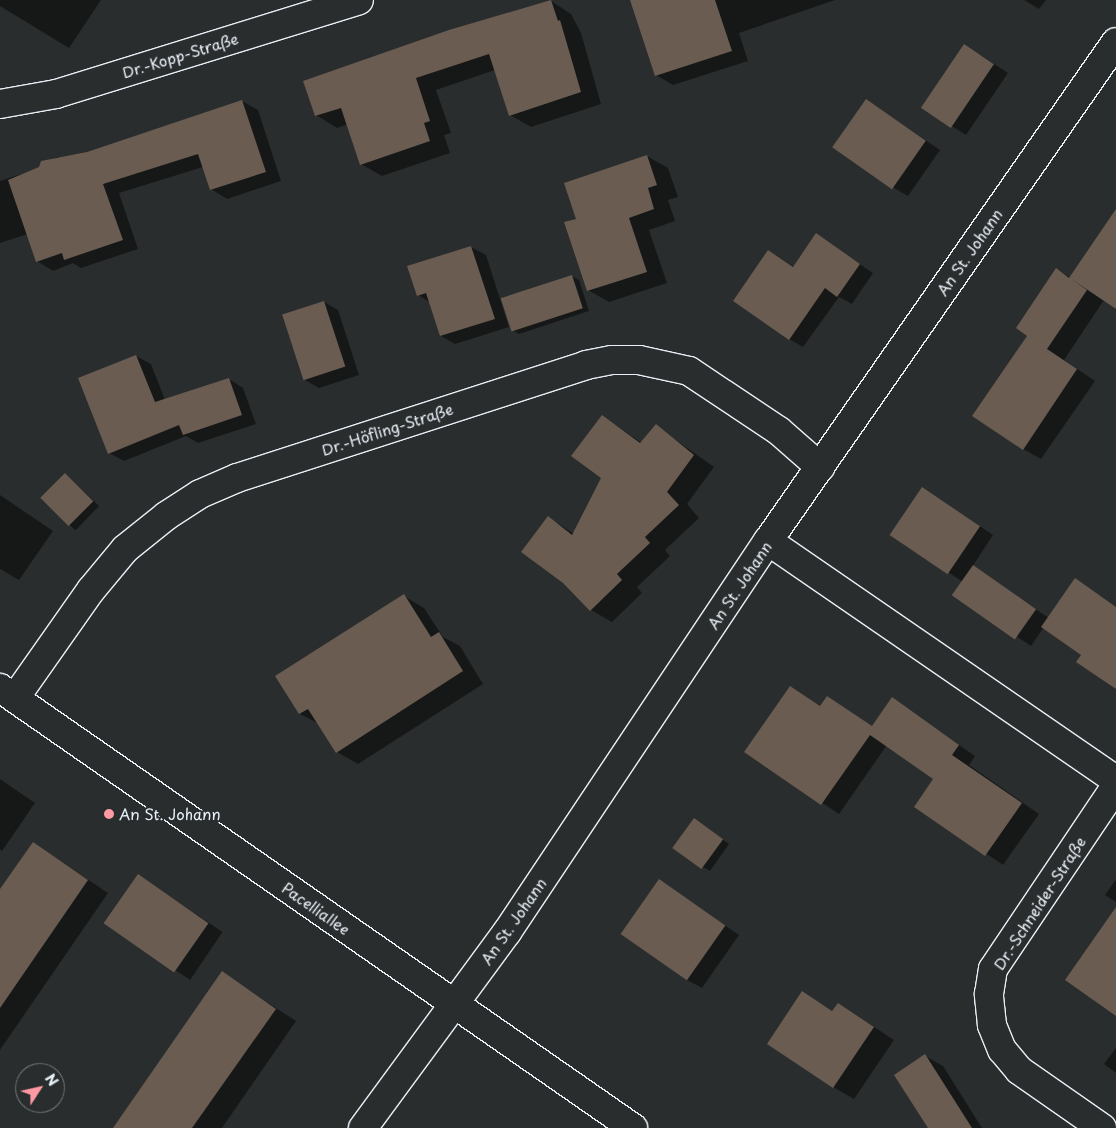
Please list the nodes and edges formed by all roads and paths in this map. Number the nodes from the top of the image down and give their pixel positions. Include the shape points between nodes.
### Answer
1 (359, 0) edge
2 (1116, 42) edge
3 (0, 104) edge
4 (820, 467) junction
5 (768, 541) junction
6 (7, 693) edge
7 (1116, 780) edge
8 (1116, 786) edge
9 (453, 1003) junction
10 (363, 1128) edge
11 (633, 1128) edge
12 (1102, 1128) edge

1 - 3 street, Dr.-Kopp-Straße via 56,94
2 - 4 street, An St. Johann
4 - 5 street, An St. Johann
4 - 6 street, Dr.-Höfling-Straße via 779,431 689,371 638,360 586,365 237,478 200,494 125,549
5 - 7 street
5 - 9 street, An St. Johann via 507,932
6 - 9 street, Pacelliallee
8 - 12 street, Dr.-Schneider-Straße via 993,969 989,994 1002,1050 1019,1070
9 - 10 street, An St. Johann
9 - 11 street, Pacelliallee

